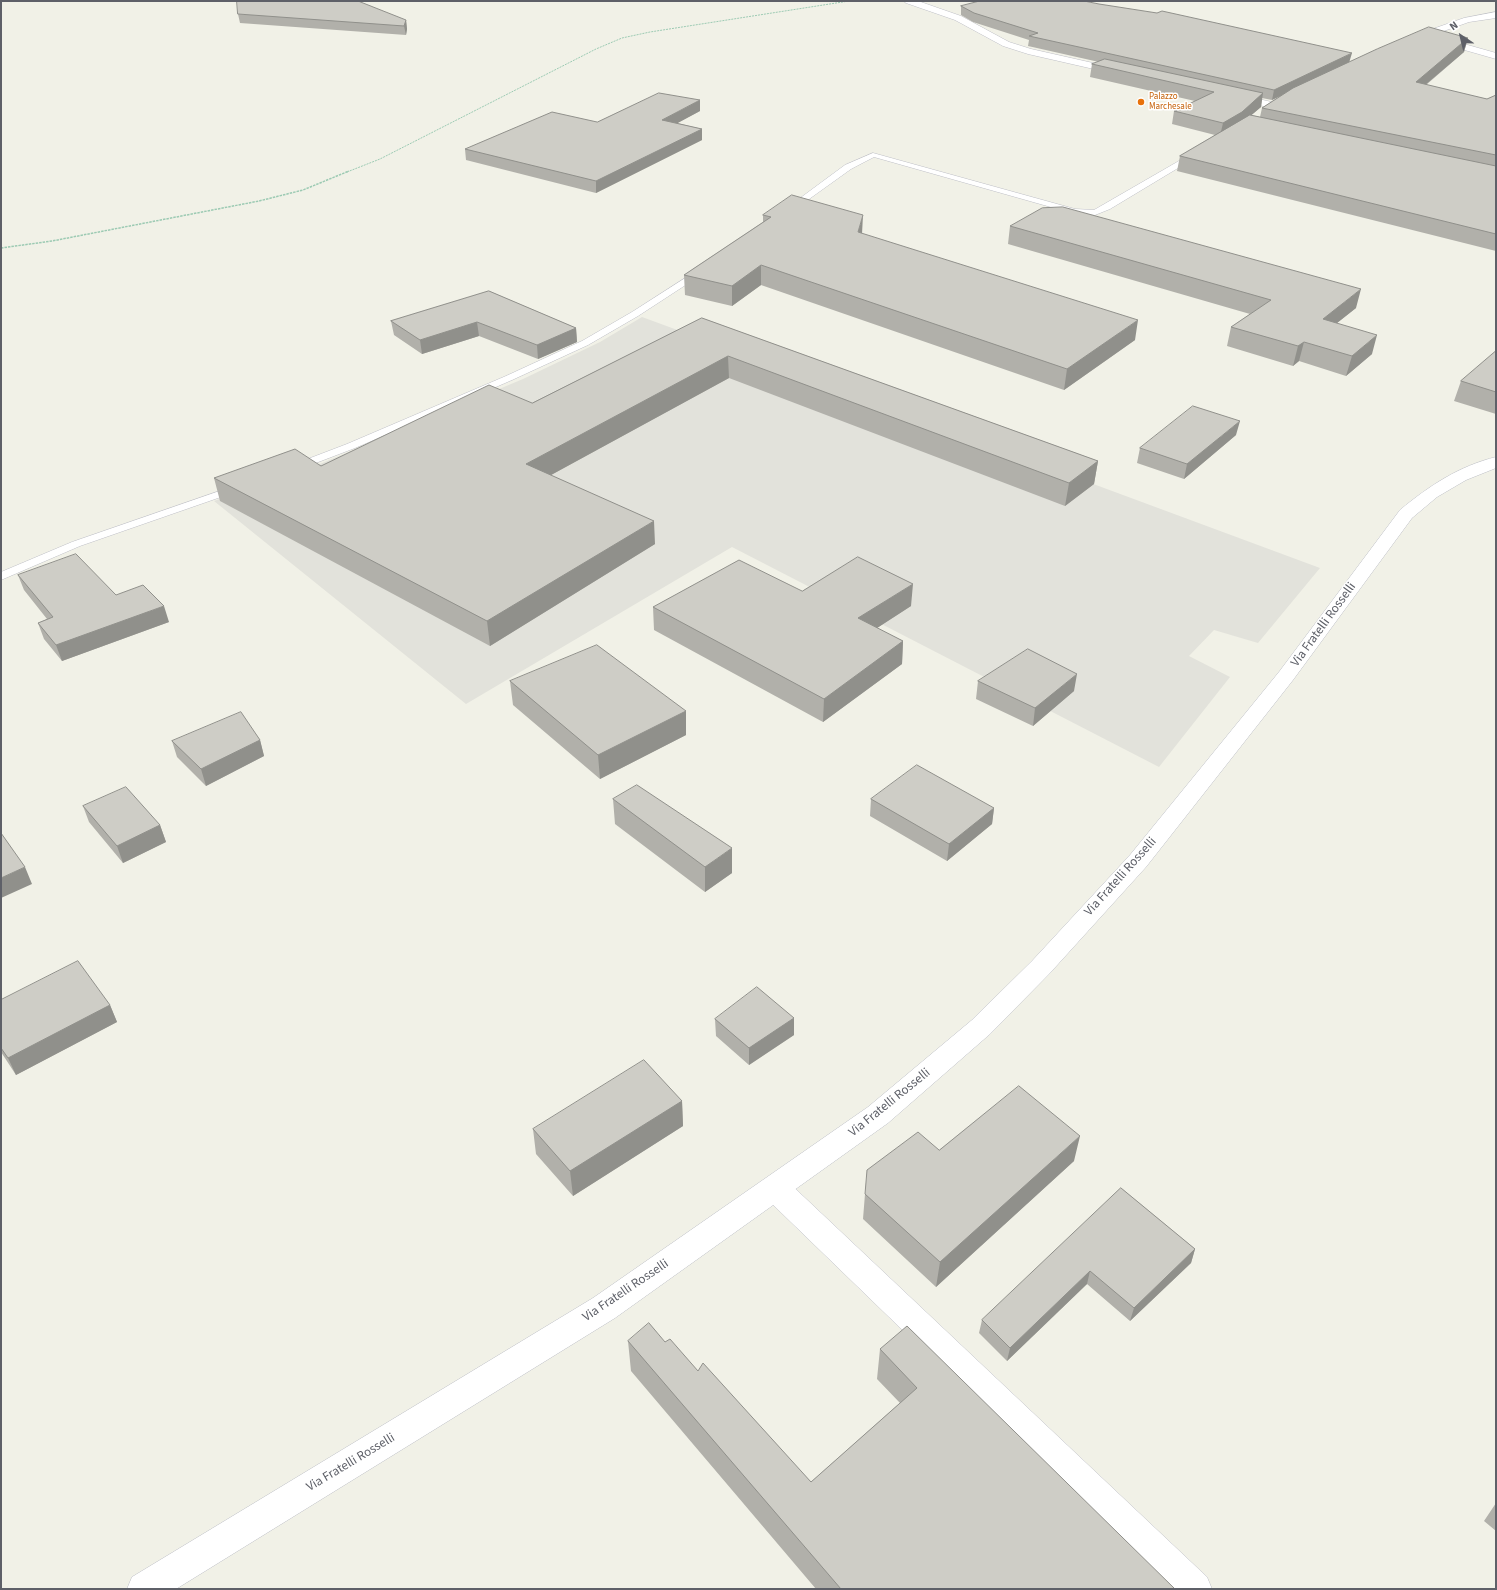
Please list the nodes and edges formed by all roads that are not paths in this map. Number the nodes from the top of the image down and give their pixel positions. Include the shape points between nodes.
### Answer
1 (908, 1) edge
2 (1496, 15) edge
3 (1422, 35) junction
4 (1403, 43) edge
5 (1496, 56) edge
6 (1127, 73) edge
7 (1218, 93) edge
8 (1262, 112) edge
9 (1204, 150) edge
10 (783, 213) edge
11 (706, 268) edge
12 (1496, 462) edge
13 (284, 471) edge
14 (247, 484) edge
15 (1, 576) edge
16 (775, 1188) junction
17 (144, 1589) edge
18 (1195, 1589) edge

1 - 6 main road via 958,18 1006,44
2 - 3 main road via 1467,20
3 - 4 main road
3 - 5 main road
7 - 8 main road via 1275,103
9 - 10 lane via 1095,213 1075,211 873,155 848,167
11 - 13 lane via 585,344 359,443
12 - 16 main road, Via Fratelli Rosselli via 1460,476 1431,493 1406,514 1286,676 1138,862 981,1027 878,1115
14 - 15 lane via 76,544
16 - 17 main road, Via Fratelli Rosselli via 604,1308
16 - 18 main road

